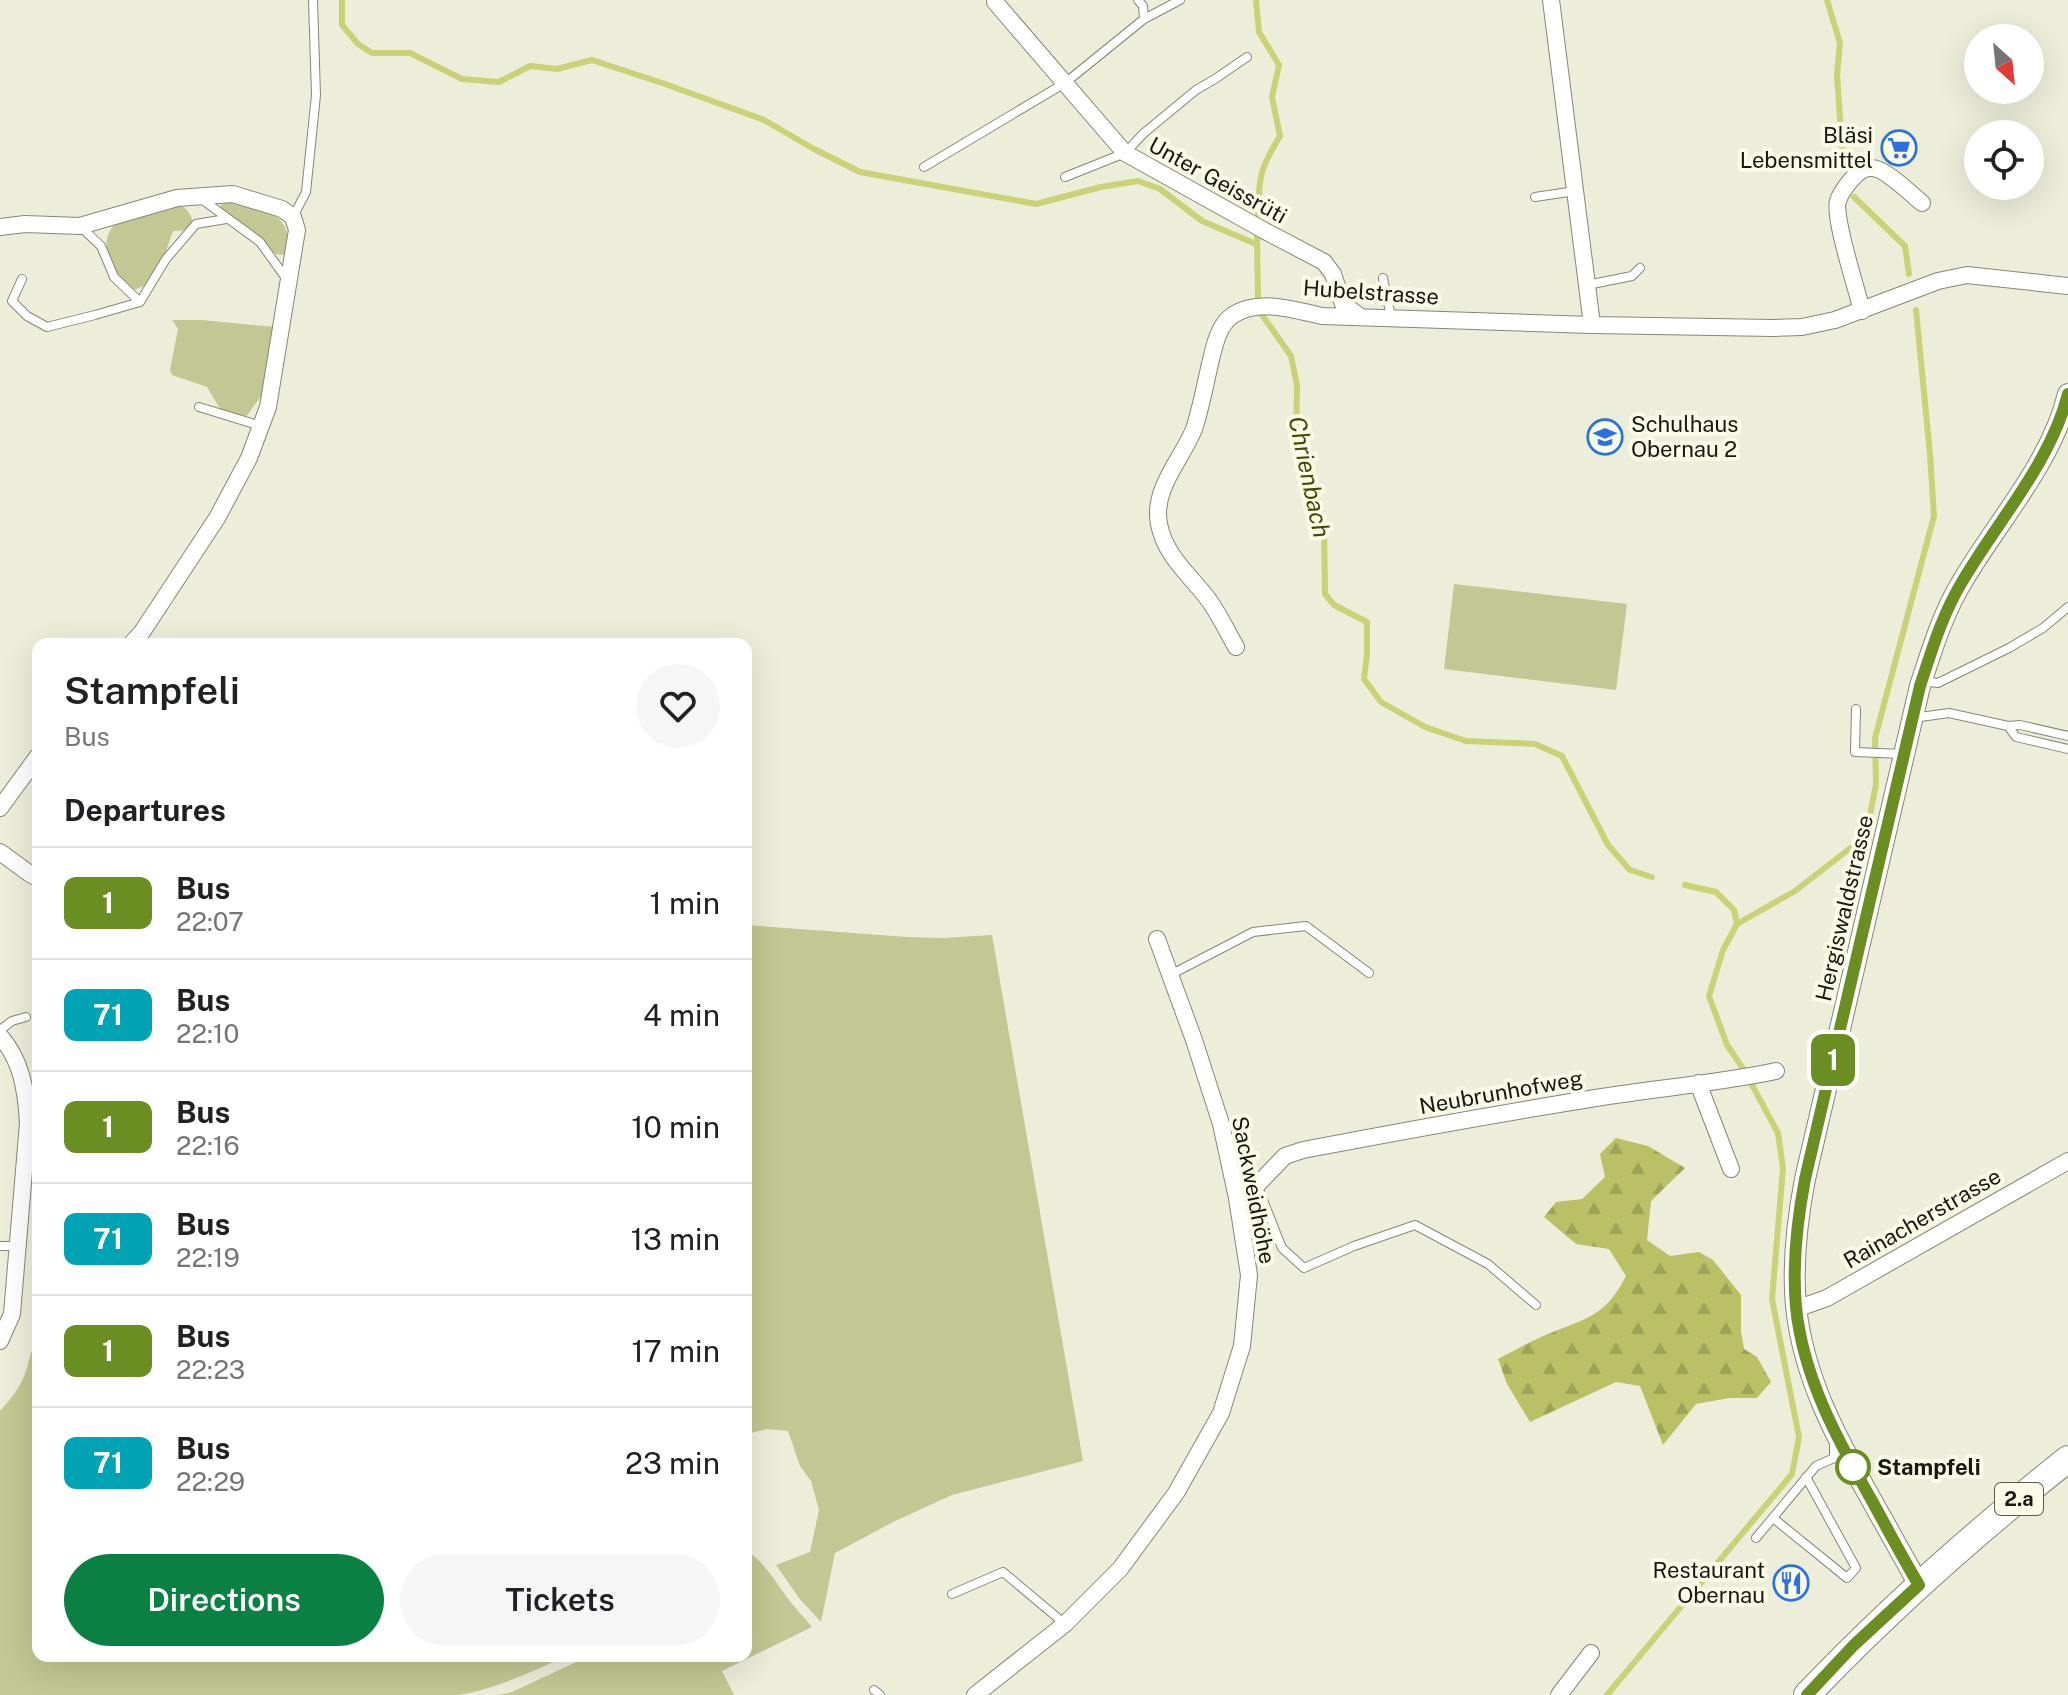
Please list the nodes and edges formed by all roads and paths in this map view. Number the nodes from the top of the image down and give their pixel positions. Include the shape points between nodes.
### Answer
1 (313, 0) edge
2 (1138, 0) edge
3 (1180, 0) edge
4 (1551, 0) edge
5 (995, 2) dead end
6 (1144, 19) junction
7 (1247, 57) dead end
8 (1065, 83) junction
9 (1125, 153) junction
10 (924, 167) dead end
11 (1065, 177) dead end
12 (1575, 191) junction
13 (198, 196) junction
14 (1535, 197) dead end
15 (1922, 203) dead end
16 (293, 217) junction
17 (226, 219) junction
18 (80, 226) junction
19 (0, 227) edge
20 (1640, 268) dead end
21 (1383, 278) dead end
22 (22, 279) dead end
23 (289, 281) junction
24 (1587, 285) junction
25 (2068, 286) edge
26 (140, 302) junction
27 (1862, 311) junction
28 (1358, 315) junction
29 (1391, 317) junction
30 (1592, 325) junction
31 (2068, 394) edge
32 (199, 407) dead end
33 (261, 426) junction
34 (2068, 607) edge
35 (136, 638) edge
36 (1236, 647) dead end
37 (1922, 681) junction
38 (1856, 709) dead end
39 (1913, 718) junction
40 (2008, 726) junction
41 (2068, 736) edge
42 (2068, 749) edge
43 (1897, 754) junction
44 (32, 764) edge
45 (0, 808) edge
46 (0, 852) edge
47 (32, 875) edge
48 (1157, 939) dead end
49 (1369, 973) dead end
50 (1170, 975) junction
51 (26, 1017) dead end
52 (0, 1033) edge
53 (1776, 1071) dead end
54 (1698, 1083) junction
55 (2068, 1161) edge
56 (1731, 1169) dead end
57 (1257, 1185) junction
58 (1237, 1198) junction
59 (0, 1246) edge
60 (17, 1246) junction
61 (1536, 1305) dead end
62 (1796, 1309) junction
63 (0, 1341) edge
64 (1835, 1433) junction
65 (2068, 1459) edge
66 (1806, 1477) junction
67 (1773, 1518) junction
68 (1756, 1538) dead end
69 (1919, 1585) junction
70 (952, 1594) dead end
71 (1065, 1624) junction
72 (1591, 1653) dead end
73 (975, 1695) edge
74 (1559, 1695) edge
75 (1807, 1695) edge

1 - 16 lane via 316,95 306,192
2 - 6 lane
3 - 6 lane
4 - 12 street
5 - 8 street, Unter Geissrüti
6 - 8 lane
7 - 9 lane via 1196,90
8 - 9 street, Unter Geissrüti
8 - 10 lane
9 - 11 lane
9 - 28 street, Unter Geissrüti via 1324,262 1343,304
12 - 14 lane
12 - 24 street
13 - 16 street via 233,194
13 - 17 lane
13 - 18 street
15 - 27 street via 1874,167 1856,175 1841,194 1837,203 1843,239
16 - 23 street via 297,230
17 - 23 lane via 260,242
17 - 26 lane via 196,224
18 - 19 street
18 - 26 lane via 101,246 114,277
20 - 24 lane via 1632,276
21 - 29 lane
22 - 26 lane via 12,301 47,327
23 - 33 street
24 - 30 street
25 - 27 street, Hubelstrasse via 1967,275
27 - 30 street, Hubelstrasse via 1788,328
28 - 29 street, Hubelstrasse
28 - 36 street, Hubelstrasse via 1322,316 1269,306 1241,311 1218,335 1192,432 1158,505 1158,523 1177,564 1209,601
29 - 30 street, Hubelstrasse
31 - 37 street, Hergiswaldstrasse via 2045,451 1961,583
32 - 33 lane
33 - 35 street via 217,518
34 - 37 lane via 2009,648 1938,683
37 - 39 street, Hergiswaldstrasse
38 - 43 lane via 1855,752
39 - 40 lane via 1949,713
39 - 43 street, Hergiswaldstrasse
40 - 41 lane
40 - 42 lane via 2016,737
43 - 62 street, Hergiswaldstrasse via 1796,1226
44 - 45 street
46 - 47 street
48 - 50 street, Sackweidhöhe
49 - 50 lane via 1306,926 1253,932
50 - 58 street, Sackweidhöhe via 1221,1124
51 - 52 lane
52 - 60 street via 18,1061 27,1095
53 - 54 street, Neubrunhofweg
54 - 56 street
54 - 57 street, Neubrunhofweg via 1303,1150 1285,1156
55 - 62 street, Rainacherstrasse via 1827,1298
57 - 58 street, Neubrunhofweg
57 - 61 lane via 1282,1248 1304,1268 1415,1225 1488,1264
58 - 71 street, Sackweidhöhe via 1249,1275 1242,1346 1221,1413 1176,1493 1120,1569
59 - 60 lane
60 - 63 street via 12,1314
62 - 64 street, Hergiswaldstrasse via 1809,1369
64 - 66 lane via 1834,1458
64 - 69 street, Hergiswaldstrasse
65 - 69 main road, 2.a
66 - 67 lane
66 - 67 lane via 1856,1568 1847,1578
67 - 68 lane
69 - 75 main road, 2.a
70 - 71 lane via 1003,1572
71 - 73 street, Sackweidhöhe
72 - 74 street

